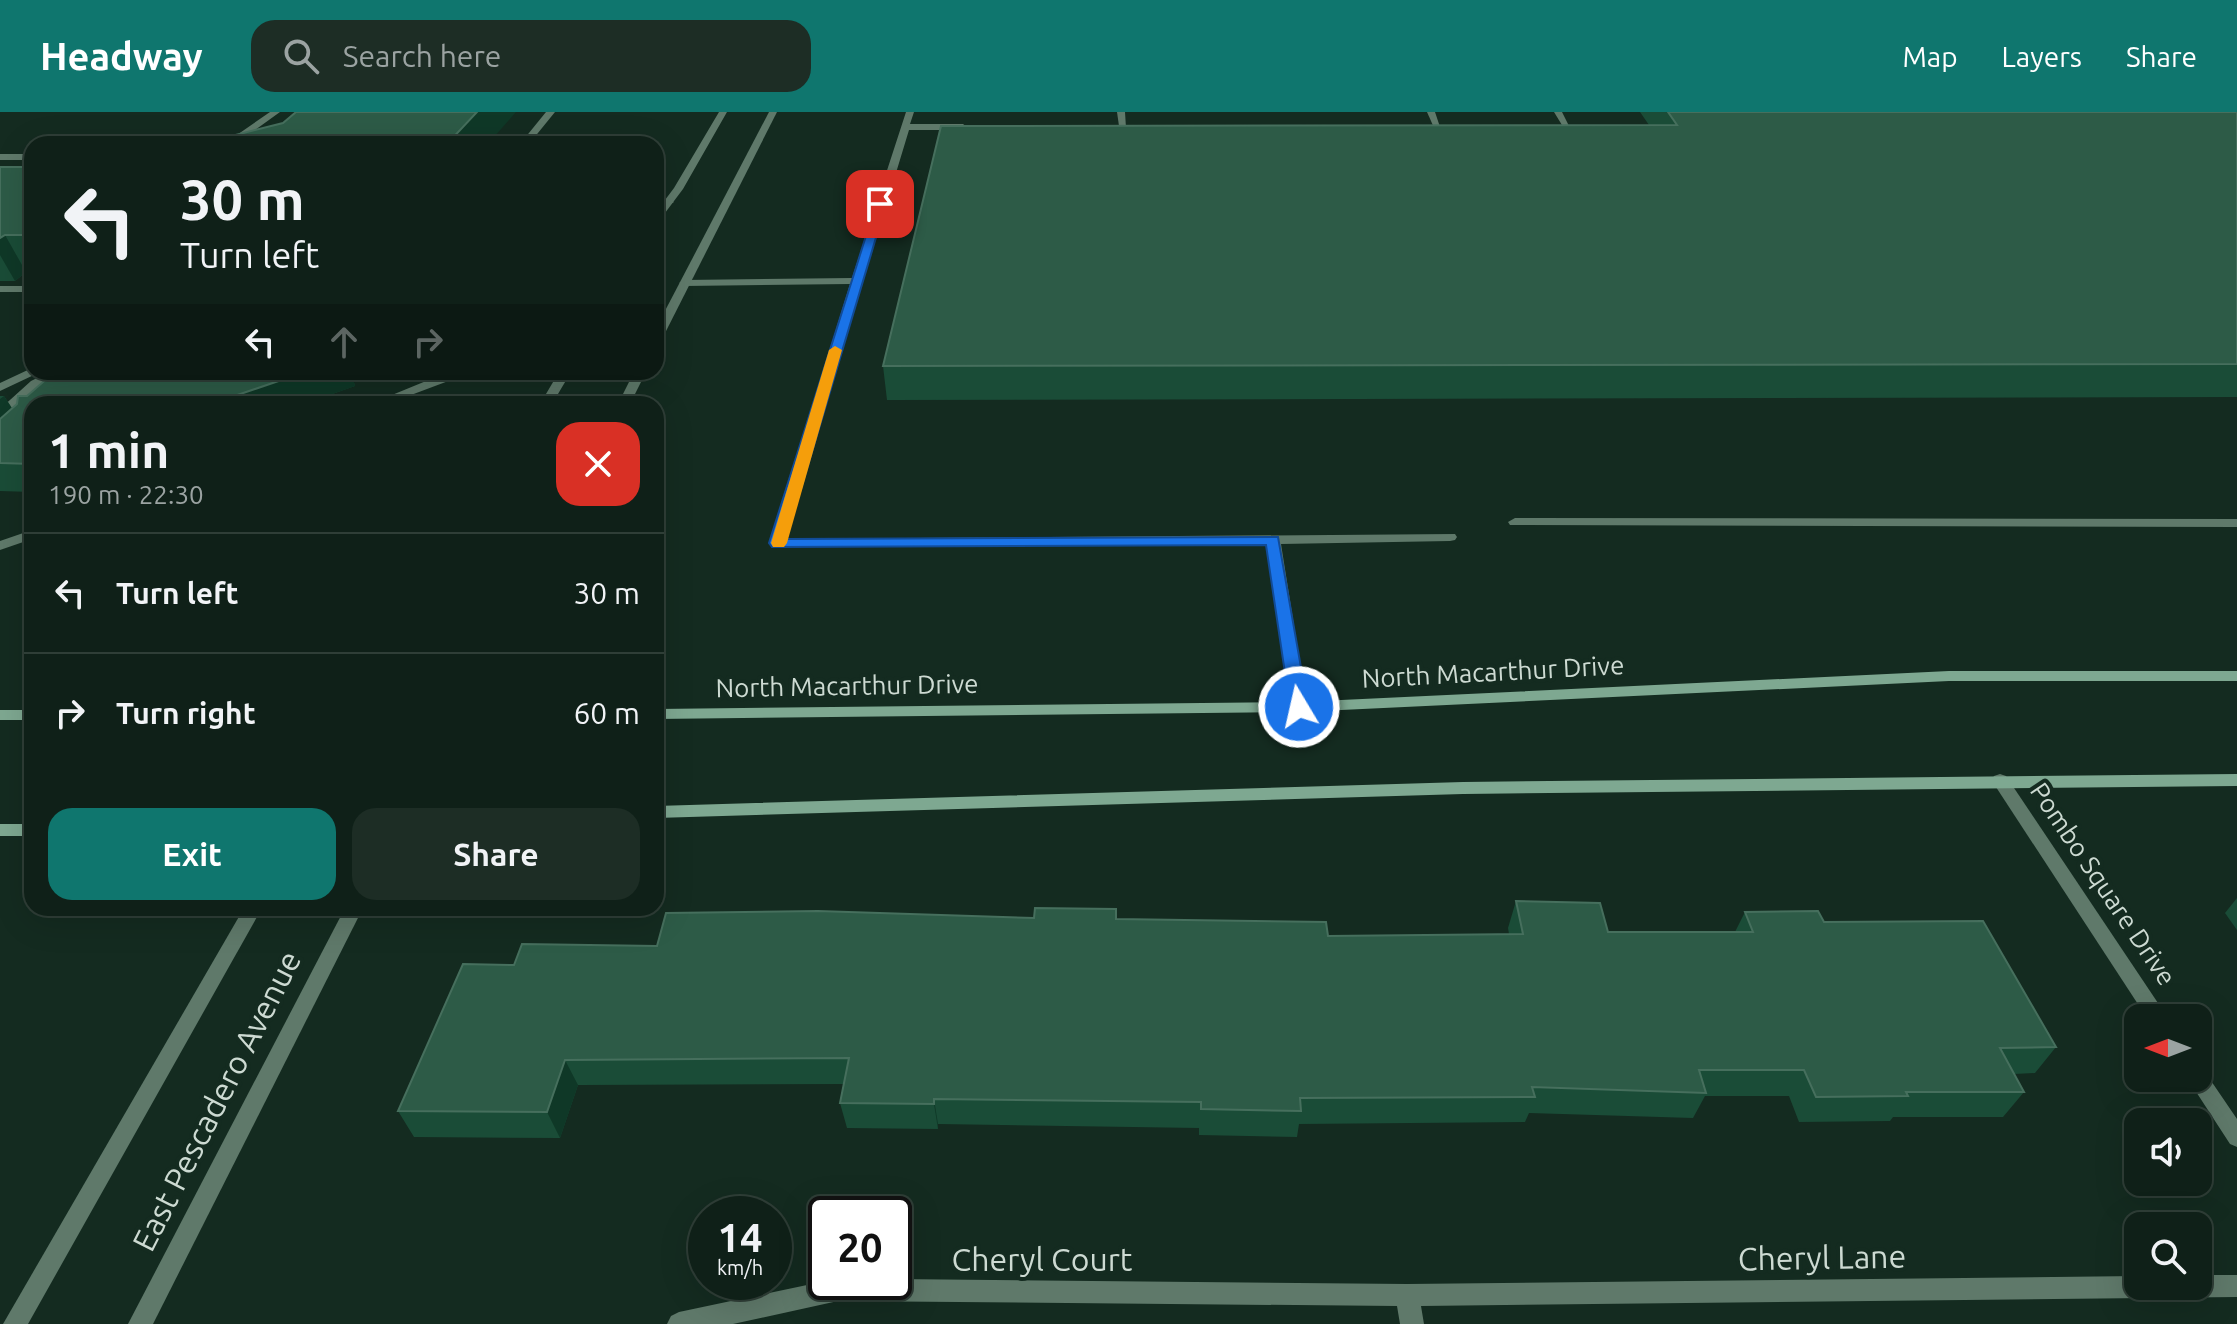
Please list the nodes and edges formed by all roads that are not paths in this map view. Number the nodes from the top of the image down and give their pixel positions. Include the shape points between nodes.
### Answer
1 (276, 112) edge
2 (551, 112) edge
3 (723, 112) edge
4 (773, 112) edge
5 (910, 112) edge
6 (1121, 112) edge
7 (1431, 112) edge
8 (1558, 112) edge
9 (1107, 126) edge
10 (1123, 126) junction
11 (1139, 126) edge
12 (905, 127) junction
13 (967, 127) edge
14 (1423, 128) edge
15 (1438, 128) junction
16 (1453, 128) edge
17 (1554, 128) edge
18 (1568, 128) junction
19 (1583, 131) edge
20 (241, 136) edge
21 (531, 136) edge
22 (0, 157) edge
23 (24, 157) edge
24 (664, 202) edge
25 (669, 202) junction
26 (664, 209) edge
27 (856, 281) junction
28 (684, 283) junction
29 (0, 289) edge
30 (24, 289) edge
31 (664, 323) edge
32 (24, 376) edge
33 (43, 380) edge
34 (439, 380) edge
35 (0, 387) edge
36 (397, 396) edge
37 (0, 415) edge
38 (1515, 522) dead end
39 (2237, 523) edge
40 (24, 537) edge
41 (1450, 537) dead end
42 (1273, 540) junction
43 (0, 546) edge
44 (2237, 676) edge
45 (1299, 707) junction
46 (664, 714) edge
47 (0, 715) edge
48 (24, 715) edge
49 (2000, 780) junction
50 (2237, 780) edge
51 (664, 812) edge
52 (0, 830) edge
53 (24, 830) edge
54 (248, 916) edge
55 (350, 916) edge
56 (2149, 1004) edge
57 (2207, 1092) edge
58 (2237, 1137) edge
59 (2237, 1286) edge
60 (1407, 1295) junction
61 (15, 1324) edge
62 (140, 1324) edge
63 (679, 1324) edge
64 (1412, 1324) edge

1 - 20 street
2 - 21 street
3 - 25 street
4 - 28 street
5 - 12 street
6 - 10 street
7 - 15 street
8 - 18 street
9 - 10 street
10 - 11 street
12 - 13 street
12 - 27 street
14 - 15 street
15 - 16 street
17 - 18 street
18 - 19 street
22 - 23 street
24 - 25 street
25 - 26 street
27 - 28 street
27 - 42 street via 777,543
28 - 31 street
29 - 30 street
32 - 35 street
33 - 37 street
34 - 36 street
38 - 39 street
40 - 43 street
41 - 42 street
42 - 45 street
44 - 45 main road, North Macarthur Drive via 1949,676
45 - 46 main road, North Macarthur Drive
47 - 48 main road
49 - 50 main road
49 - 51 main road via 1463,788
49 - 56 street, Pombo Square Drive
52 - 53 main road
54 - 61 street, East Pescadero Avenue
55 - 62 street, East Pescadero Avenue
57 - 58 street
59 - 60 street, Cheryl Lane
60 - 63 street, Cheryl Court via 838,1290
60 - 64 street

